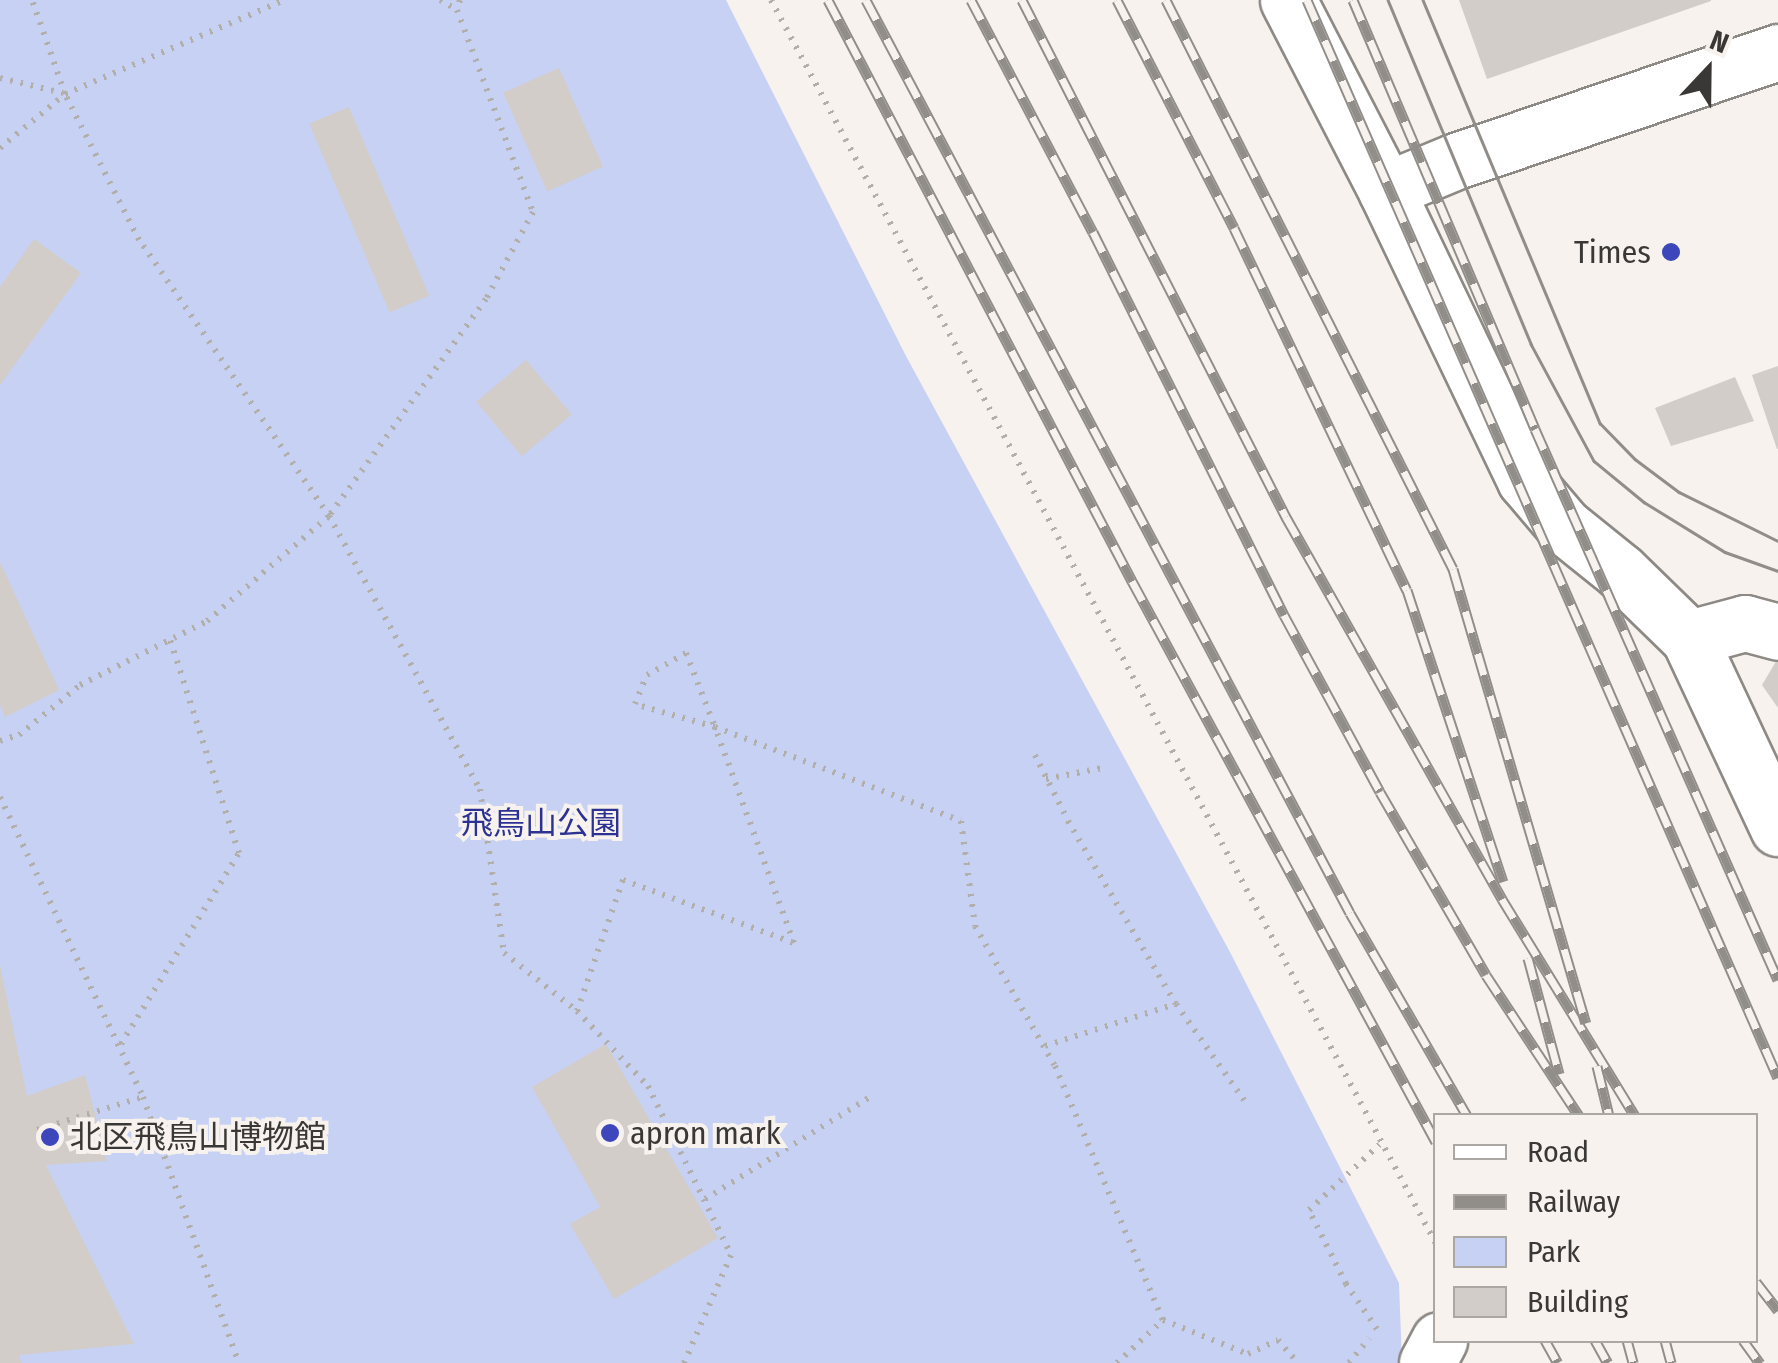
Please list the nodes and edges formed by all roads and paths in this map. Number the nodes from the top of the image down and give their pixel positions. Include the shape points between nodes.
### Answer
1 (32, 0) edge
2 (284, 0) edge
3 (440, 0) edge
4 (460, 0) edge
5 (771, 0) edge
6 (1288, 0) edge
7 (457, 10) junction
8 (1778, 52) edge
9 (0, 78) edge
10 (65, 94) junction
11 (0, 148) edge
12 (1386, 190) junction
13 (329, 516) junction
14 (1778, 632) edge
15 (1689, 638) junction
16 (170, 639) junction
17 (715, 727) junction
18 (0, 741) edge
19 (1034, 755) dead end
20 (1102, 768) dead end
21 (1046, 779) junction
22 (0, 797) edge
23 (4, 808) edge
24 (1778, 828) edge
25 (1176, 1004) junction
26 (577, 1011) junction
27 (120, 1045) junction
28 (1045, 1046) junction
29 (870, 1097) dead end
30 (144, 1098) junction
31 (1244, 1100) dead end
32 (36, 1130) dead end
33 (1379, 1144) junction
34 (704, 1199) junction
35 (1433, 1239) edge
36 (1163, 1320) junction
37 (237, 1363) edge
38 (684, 1363) edge
39 (1117, 1363) edge
40 (1298, 1363) edge
41 (1349, 1363) edge

1 - 10 path
2 - 10 path
3 - 7 path
4 - 7 path
5 - 33 path
6 - 12 street
7 - 13 path via 534,212 486,299
8 - 12 street
9 - 10 path
10 - 11 path
10 - 13 path via 139,240
12 - 15 street via 1526,480 1564,526
13 - 16 path via 207,622
13 - 26 path via 480,789 504,954
14 - 15 street via 1745,623
15 - 24 street
16 - 18 path via 80,685 19,735
16 - 27 path via 240,853
17 - 17 path via 686,653 647,675 635,704
17 - 26 path via 794,943 623,880
17 - 28 path via 961,821 975,926
19 - 21 path
20 - 21 path
21 - 25 path
22 - 23 path
23 - 27 path
25 - 28 path
25 - 31 path
26 - 34 path via 648,1086
27 - 30 path
28 - 36 path
29 - 34 path
30 - 32 path
30 - 37 path
33 - 35 path
33 - 41 path via 1309,1210 1377,1329
34 - 38 path via 731,1255
36 - 39 path
36 - 40 path via 1248,1354 1278,1340

